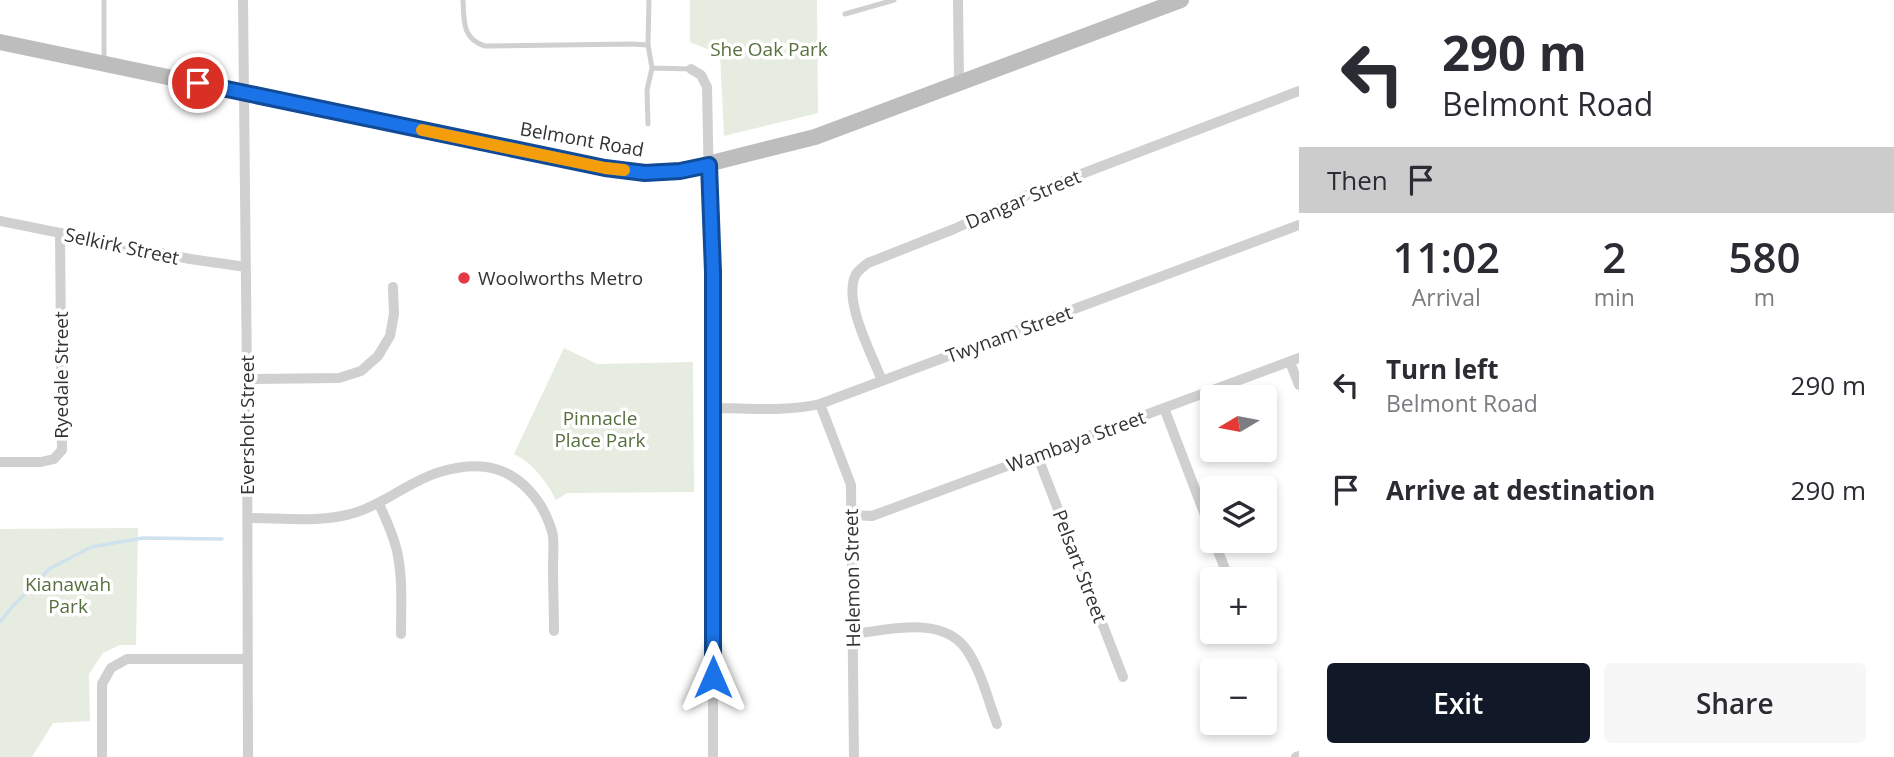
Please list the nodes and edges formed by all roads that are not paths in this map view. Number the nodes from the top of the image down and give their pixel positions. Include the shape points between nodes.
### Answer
1 (104, 0) edge
2 (243, 0) edge
3 (463, 0) edge
4 (649, 0) edge
5 (894, 0) edge
6 (958, 0) edge
7 (1181, 0) edge
8 (845, 13) dead end
9 (0, 42) edge
10 (648, 46) junction
11 (104, 63) junction
12 (652, 68) junction
13 (691, 69) joint
14 (959, 83) junction
15 (1299, 91) edge
16 (244, 92) junction
17 (648, 124) dead end
18 (709, 165) junction
19 (0, 221) edge
20 (1299, 225) edge
21 (60, 233) junction
22 (246, 267) junction
23 (393, 287) dead end
24 (1294, 360) edge
25 (247, 379) junction
26 (882, 381) junction
27 (1299, 385) edge
28 (820, 404) junction
29 (713, 408) junction
30 (1164, 408) junction
31 (1037, 455) junction
32 (0, 462) edge
33 (1200, 502) edge
34 (379, 504) junction
35 (851, 515) junction
36 (248, 518) junction
37 (554, 631) dead end
38 (401, 634) dead end
39 (853, 634) junction
40 (248, 659) junction
41 (1124, 677) dead end
42 (997, 724) dead end
43 (102, 757) edge
44 (248, 757) edge
45 (713, 757) edge
46 (853, 757) edge

1 - 11 lane
2 - 16 street, Eversholt Street
3 - 10 lane via 467,34 475,44
4 - 10 lane
5 - 8 lane
6 - 14 street
7 - 14 main road, Belmont Road
9 - 11 main road, Belmont Road
10 - 12 lane
11 - 16 main road, Belmont Road
12 - 13 lane
12 - 17 lane
13 - 18 street via 707,87
14 - 18 main road, Belmont Road via 815,137
15 - 26 street, Dangar Street via 1034,192 868,263 857,272 852,304
16 - 18 main road, Belmont Road via 605,168 645,173
16 - 22 street, Eversholt Street
18 - 29 street
19 - 21 street, Selkirk Street
20 - 26 street, Twynam Street
21 - 22 street, Selkirk Street
21 - 32 street, Ryedale Street via 62,450 54,459 41,462
22 - 25 street, Eversholt Street
23 - 25 street via 390,336 378,356 360,371 339,378
24 - 27 street
24 - 30 street, Wambaya Street
25 - 36 street, Eversholt Street
26 - 28 street, Twynam Street
28 - 29 street, Twynam Street
28 - 35 street, Helemon Street via 851,485
29 - 45 street
30 - 31 street, Wambaya Street
30 - 33 street
31 - 35 street, Wambaya Street via 872,516
31 - 41 street, Pelsart Street
34 - 36 street via 331,518
34 - 37 street via 439,472 467,466 505,471 523,483 546,516 552,534
34 - 38 street via 401,572
35 - 39 street, Helemon Street
36 - 40 street, Eversholt Street
39 - 42 street via 914,628 949,633 965,647 975,665
39 - 46 street, Helemon Street
40 - 43 street via 127,659 111,668 102,684
40 - 44 street, Eversholt Street

